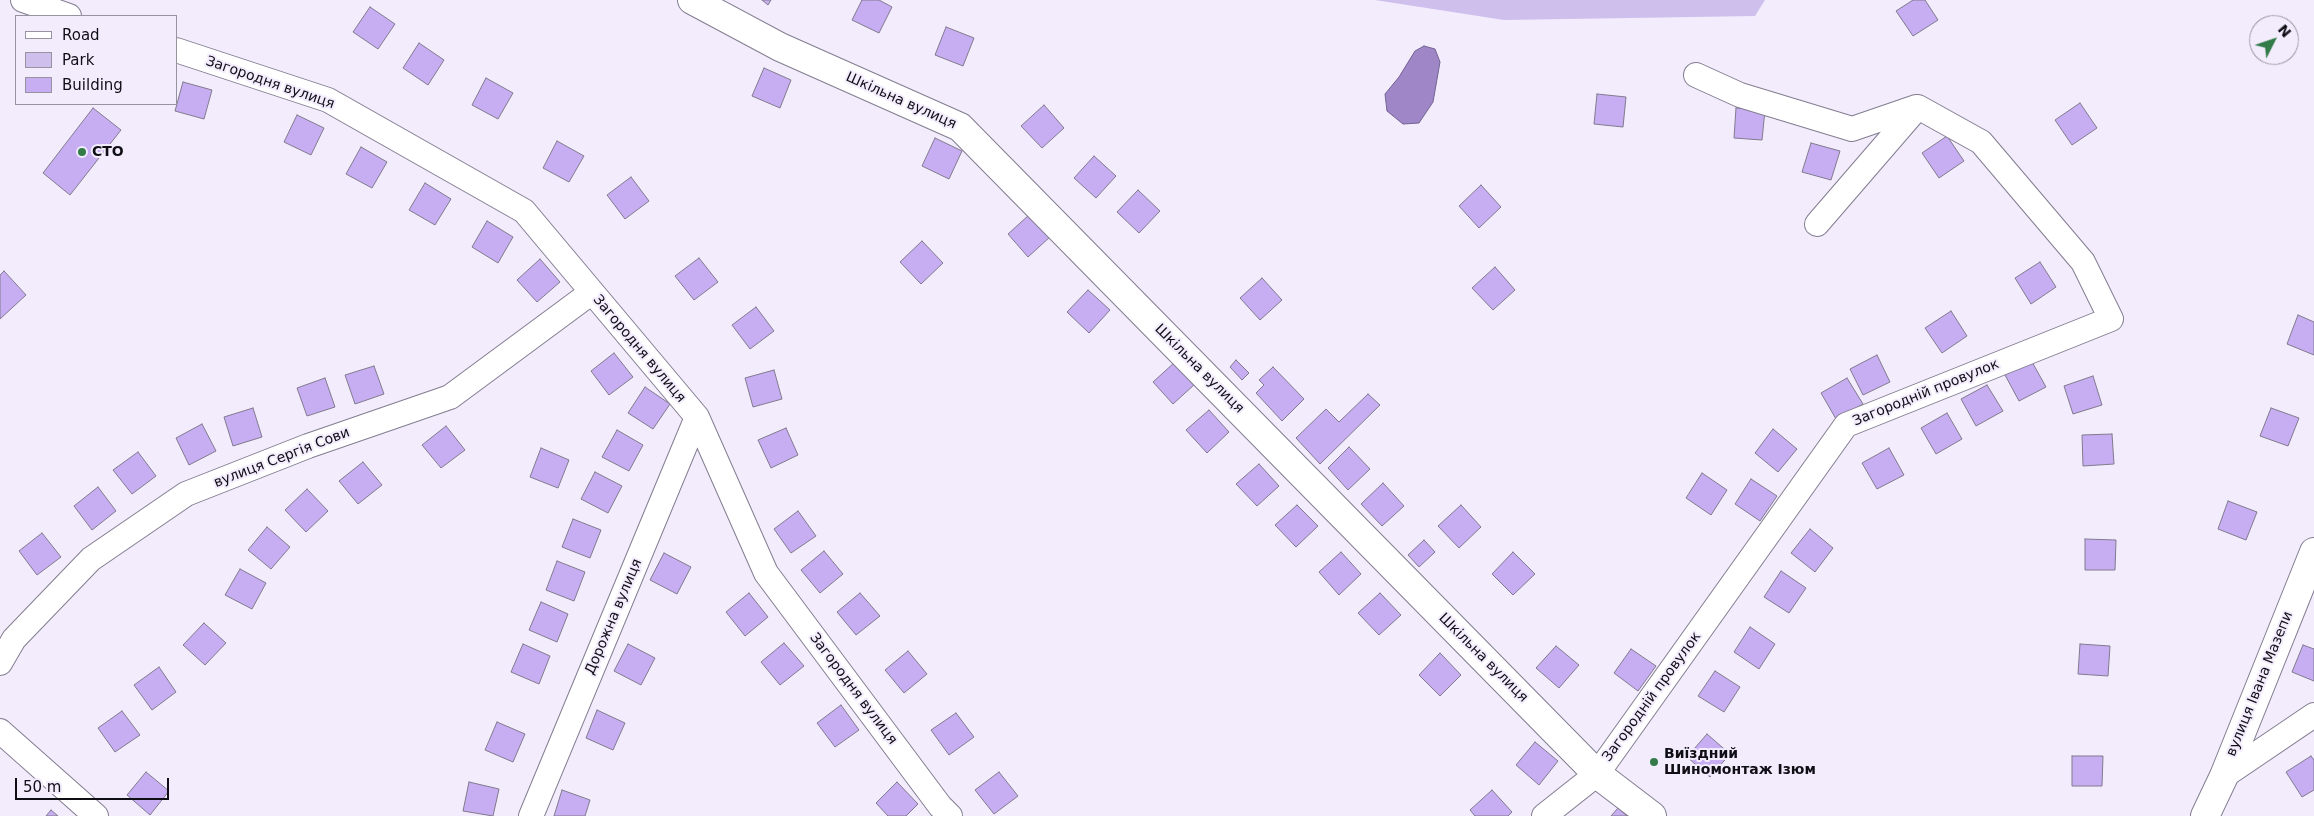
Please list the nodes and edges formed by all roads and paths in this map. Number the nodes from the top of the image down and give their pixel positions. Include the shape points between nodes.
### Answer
1 (23, 0) edge
2 (692, 0) edge
3 (66, 15) edge
4 (178, 51) edge
5 (1696, 75) dead end
6 (1918, 107) junction
7 (1817, 224) dead end
8 (592, 292) junction
9 (697, 417) junction
10 (2314, 552) edge
11 (0, 662) edge
12 (2314, 714) edge
13 (0, 731) edge
14 (1597, 774) junction
15 (2224, 776) junction
16 (96, 816) edge
17 (530, 816) edge
18 (950, 816) edge
19 (1544, 816) edge
20 (1652, 816) edge
21 (2205, 816) edge

1 - 3 street
2 - 14 street, Шкільна вулиця via 780,46 960,127
4 - 8 street, Загородня вулиця via 328,100 524,211
5 - 6 street via 1740,96 1852,129
6 - 7 street
6 - 14 street, Загородній провулок via 1981,142 2083,262 2111,319 1846,425
8 - 9 street, Загородня вулиця
8 - 11 street, вулиця Сергія Сови via 450,396 308,446 186,494 91,559 14,639
9 - 17 street, Дорожна вулиця
9 - 18 street, Загородня вулиця via 766,573
10 - 15 street, вулиця Івана Мазепи
12 - 15 street
13 - 16 street
14 - 19 street, Загородній провулок
14 - 20 street, Шкільна вулиця
15 - 21 street, вулиця Івана Мазепи

